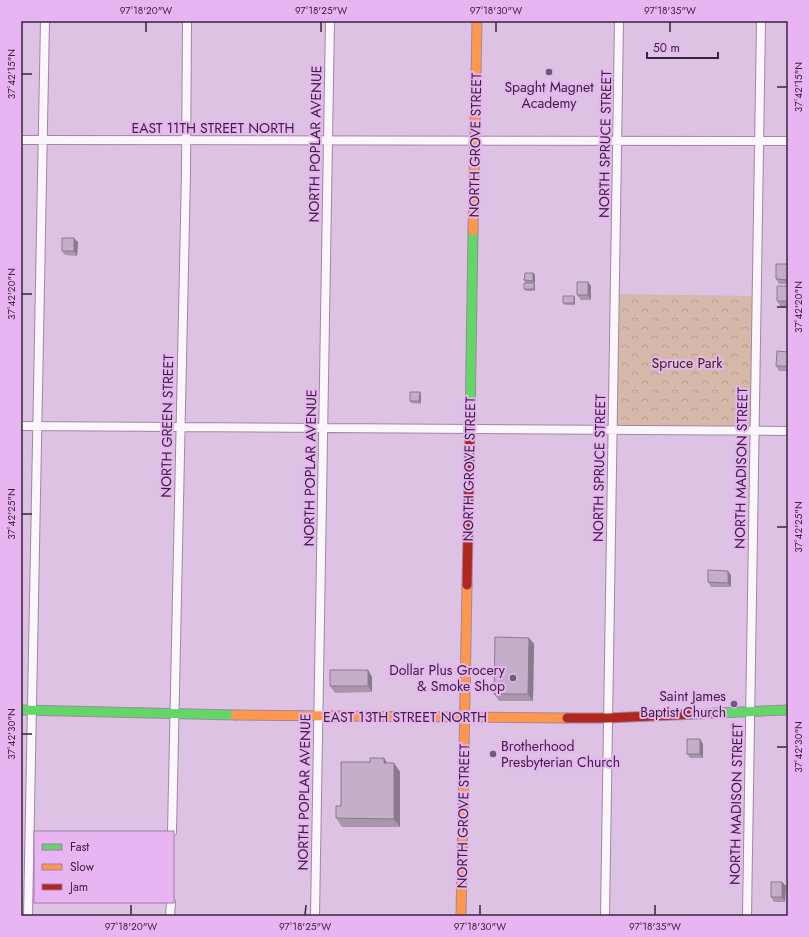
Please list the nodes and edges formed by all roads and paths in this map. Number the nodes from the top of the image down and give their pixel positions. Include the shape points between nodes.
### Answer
1 (45, 21) edge
2 (187, 21) edge
3 (330, 21) edge
4 (477, 21) edge
5 (619, 21) edge
6 (762, 21) edge
7 (21, 140) edge
8 (43, 140) junction
9 (186, 141) junction
10 (328, 141) junction
11 (475, 141) junction
12 (618, 141) junction
13 (759, 141) junction
14 (788, 141) edge
15 (21, 426) edge
16 (37, 426) junction
17 (179, 427) junction
18 (324, 428) junction
19 (470, 429) junction
20 (612, 430) junction
21 (754, 431) junction
22 (788, 431) edge
23 (21, 710) edge
24 (32, 710) junction
25 (788, 710) edge
26 (750, 711) junction
27 (174, 716) junction
28 (319, 717) junction
29 (465, 717) junction
30 (608, 718) junction
31 (172, 831) edge
32 (171, 903) edge
33 (28, 916) edge
34 (170, 916) edge
35 (315, 916) edge
36 (461, 916) edge
37 (605, 916) edge
38 (747, 916) edge

1 - 8 street
2 - 9 street, NORTH GREEN STREET
3 - 10 street, NORTH POPLAR AVENUE
4 - 11 street, NORTH GROVE STREET
5 - 12 street, NORTH SPRUCE STREET
6 - 13 street, NORTH MADISON STREET
7 - 8 street, EAST 11TH STREET NORTH
8 - 9 street, EAST 11TH STREET NORTH
8 - 16 street
9 - 10 street, EAST 11TH STREET NORTH
9 - 17 street, NORTH GREEN STREET
10 - 11 street, EAST 11TH STREET NORTH
10 - 18 street, NORTH POPLAR AVENUE
11 - 12 street, EAST 11TH STREET NORTH
11 - 19 street, NORTH GROVE STREET
12 - 13 street, EAST 11TH STREET NORTH
12 - 20 street, NORTH SPRUCE STREET
13 - 14 street, EAST 11TH STREET NORTH
13 - 21 street, NORTH MADISON STREET
15 - 16 street
16 - 17 street
16 - 24 street
17 - 18 street
17 - 27 street, NORTH GREEN STREET
18 - 19 street
18 - 28 street, NORTH POPLAR AVENUE
19 - 20 street
19 - 29 street, NORTH GROVE STREET
20 - 21 street
20 - 30 street, NORTH SPRUCE STREET
21 - 22 street
21 - 26 street, NORTH MADISON STREET
23 - 24 street, EAST 13TH STREET NORTH
24 - 27 street, EAST 13TH STREET NORTH
24 - 33 street
25 - 26 street, EAST 13TH STREET NORTH
26 - 30 street, EAST 13TH STREET NORTH
26 - 38 street, NORTH MADISON STREET
27 - 28 street, EAST 13TH STREET NORTH
27 - 31 street, NORTH GREEN STREET
28 - 29 street, EAST 13TH STREET NORTH
28 - 35 street, NORTH POPLAR AVENUE
29 - 30 street, EAST 13TH STREET NORTH
29 - 36 street, NORTH GROVE STREET
30 - 37 street, NORTH SPRUCE STREET
32 - 34 street

